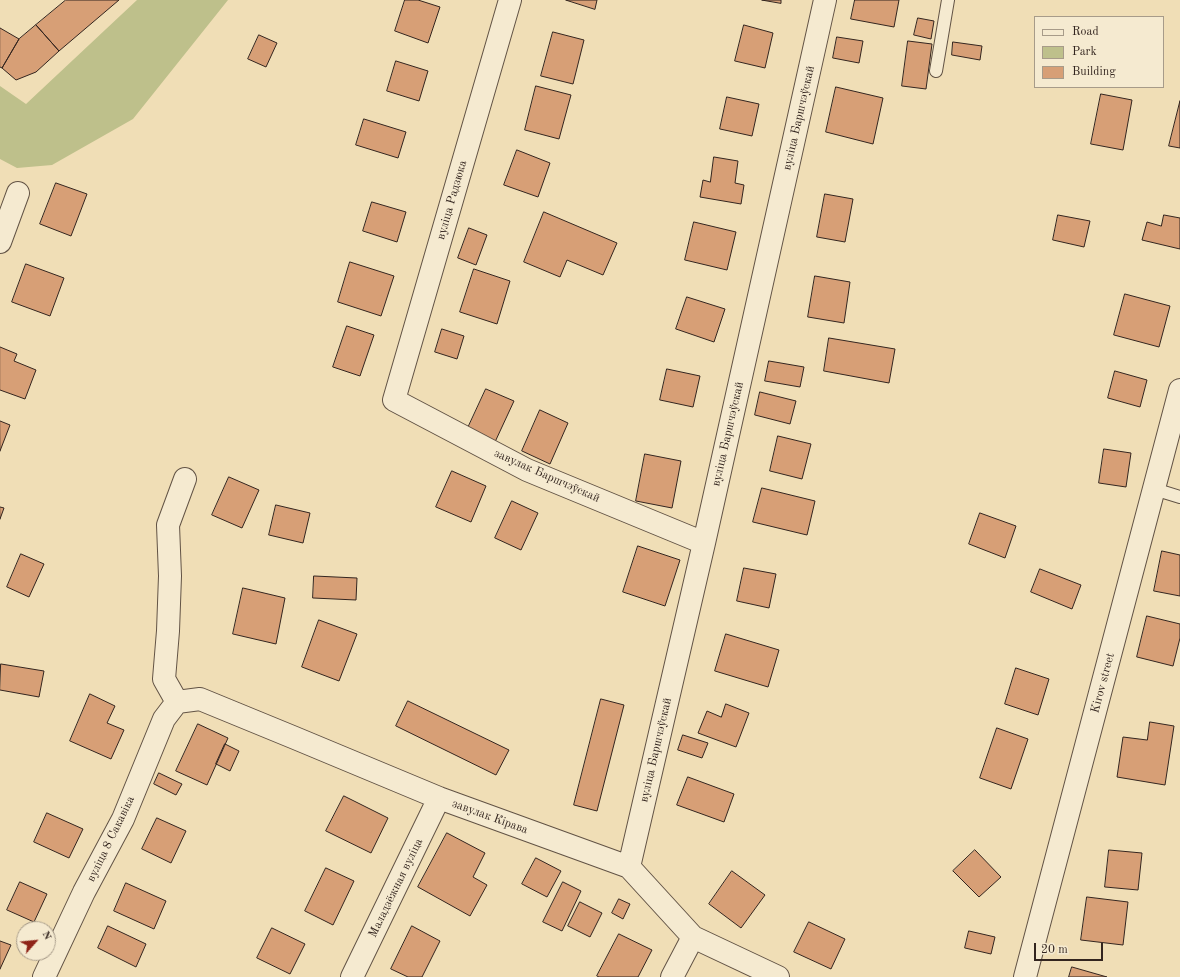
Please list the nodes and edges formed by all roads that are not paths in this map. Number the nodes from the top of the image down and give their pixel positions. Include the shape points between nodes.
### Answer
1 (510, 0) edge
2 (825, 0) edge
3 (948, 0) edge
4 (936, 71) dead end
5 (18, 193) dead end
6 (0, 242) edge
7 (1180, 390) edge
8 (394, 400) joint
9 (185, 479) dead end
10 (1154, 489) junction
11 (1180, 497) edge
12 (704, 544) junction
13 (177, 702) junction
14 (439, 798) junction
15 (629, 868) junction
16 (693, 937) junction
17 (44, 977) edge
18 (352, 977) edge
19 (672, 977) edge
20 (778, 977) edge
21 (1025, 977) edge

1 - 8 street, вуліца Радзюка
2 - 12 street, вуліца Баршчэўскай
3 - 4 lane
5 - 6 street
7 - 10 street, Kirov street
8 - 12 street, завулак Баршчэўскай via 527,470
9 - 13 street via 168,525 170,576 164,679
10 - 11 lane
10 - 21 street, Kirov street
12 - 15 street, вуліца Баршчэўскай
13 - 14 street, завулак Кірава via 200,699
13 - 17 street, вуліца 8 Сакавіка via 164,719 123,820 84,892
14 - 15 street, завулак Кірава
14 - 18 street, Маладзёжная вуліца
15 - 16 street, завулак Кірава
16 - 19 street
16 - 20 street, завулак Кірава

